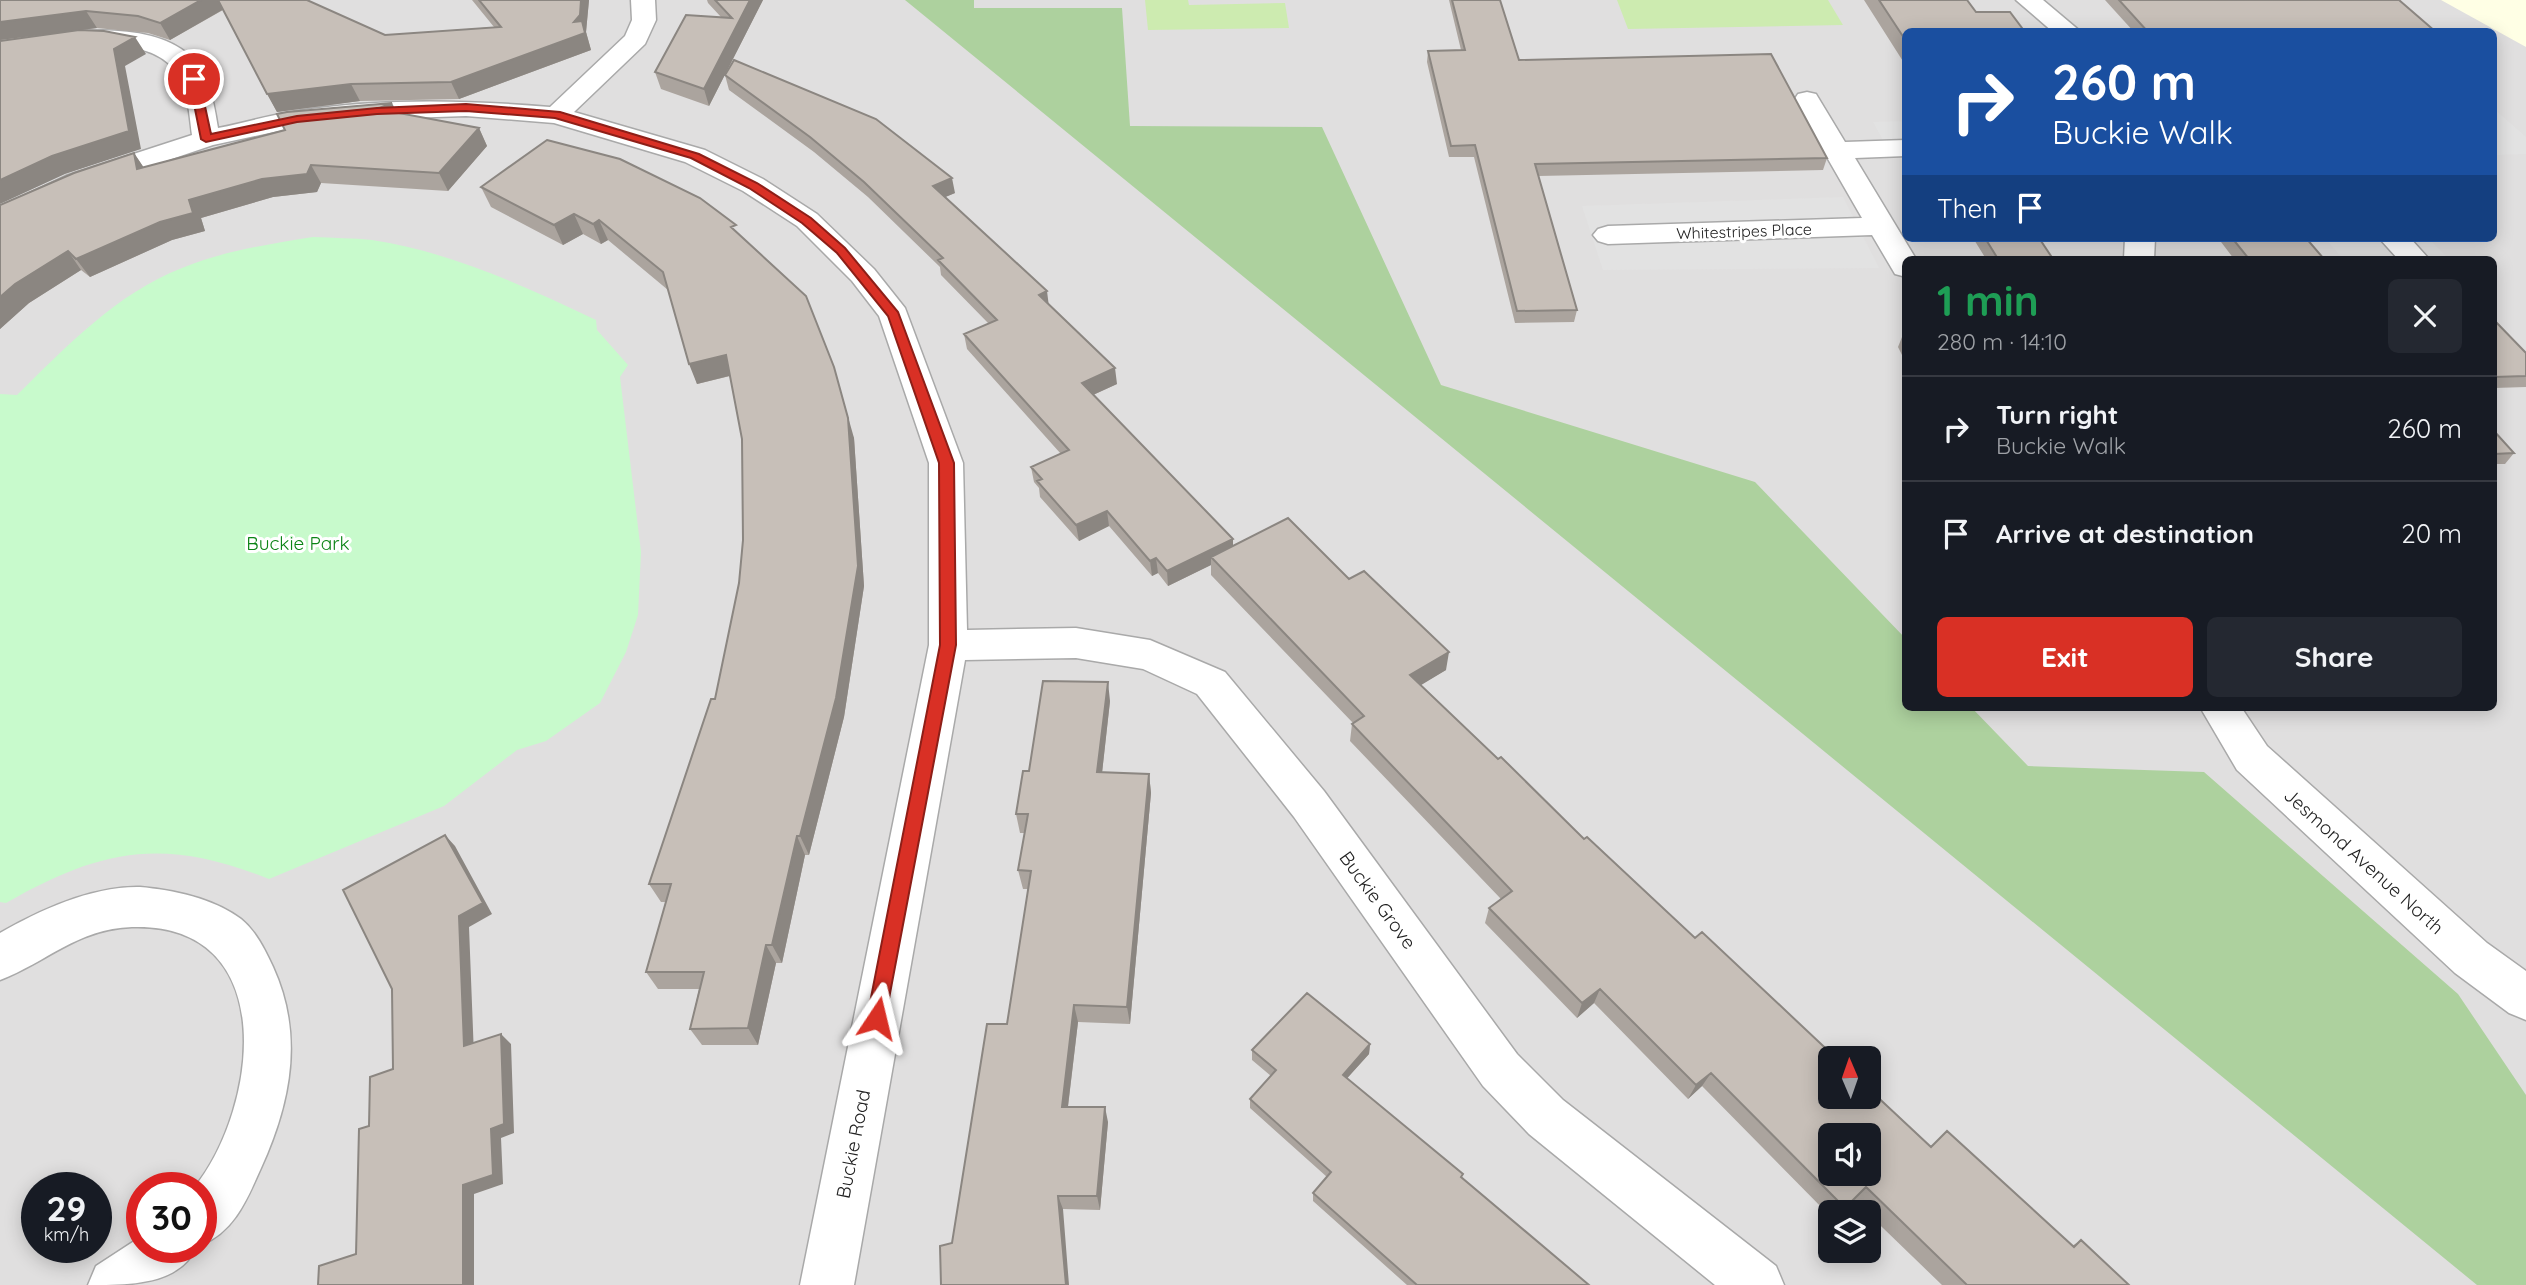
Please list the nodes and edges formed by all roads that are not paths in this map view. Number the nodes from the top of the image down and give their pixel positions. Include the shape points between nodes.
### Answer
1 (643, 0) edge
2 (2028, 0) edge
3 (2064, 28) edge
4 (0, 50) edge
5 (1807, 100) dead end
6 (556, 115) junction
7 (206, 139) junction
8 (1902, 148) edge
9 (1836, 150) junction
10 (0, 218) edge
11 (1881, 226) junction
12 (1608, 234) dead end
13 (2398, 242) edge
14 (2411, 256) edge
15 (1902, 261) edge
16 (948, 645) junction
17 (2223, 711) edge
18 (0, 959) edge
19 (2526, 998) edge
20 (217, 1204) edge
21 (148, 1263) edge
22 (115, 1285) edge
23 (827, 1285) edge
24 (1757, 1285) edge

1 - 6 street via 644,20 636,39
2 - 3 street
4 - 7 street via 72,39 131,39 173,53 194,79
5 - 9 street
6 - 7 street, Buckie Road via 466,108 377,111 297,119
6 - 16 street, Buckie Road via 695,156 753,186 807,220 841,251 894,315 946,463
7 - 10 street, Buckie Road via 76,182
8 - 9 street
9 - 11 street
11 - 12 street, Whitestripes Place
11 - 15 street
13 - 14 street
16 - 23 street, Buckie Road
16 - 24 street, Buckie Grove via 1076,643 1150,655 1211,683 1309,804 1500,1070 1546,1117
17 - 19 street, Jesmond Avenue North via 2252,758 2471,958
18 - 20 street via 80,918 131,907 202,919 231,939 251,973 267,1016 271,1063 252,1131
21 - 22 street

